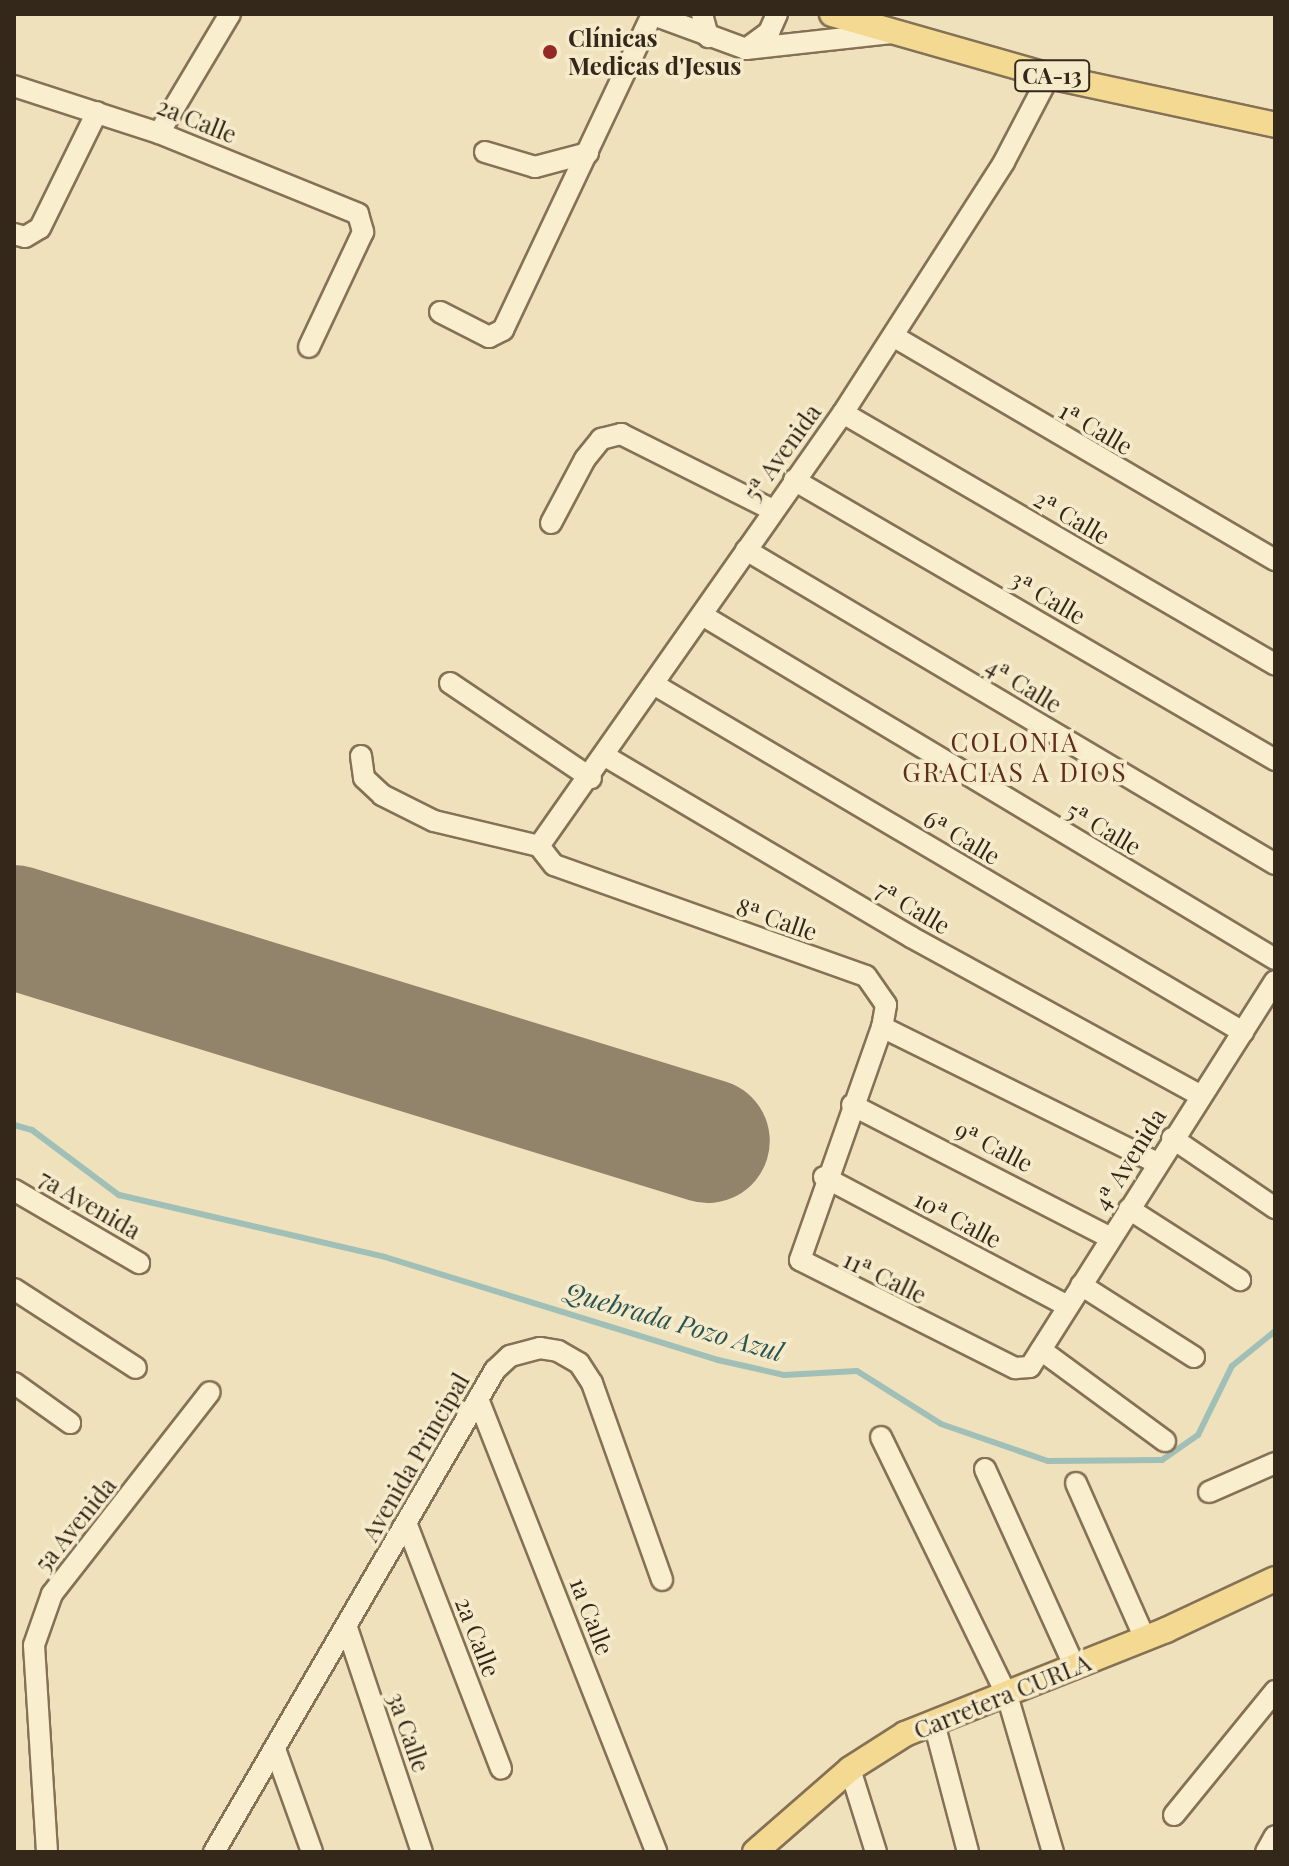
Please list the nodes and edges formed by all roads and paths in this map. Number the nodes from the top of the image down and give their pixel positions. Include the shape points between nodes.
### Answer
1 (230, 14) edge
2 (651, 14) edge
3 (702, 14) edge
4 (777, 14) edge
5 (832, 14) edge
6 (875, 14) edge
7 (906, 31) junction
8 (708, 37) junction
9 (746, 49) junction
10 (1049, 76) junction
11 (14, 86) edge
12 (97, 112) junction
13 (1275, 125) edge
14 (159, 133) junction
15 (485, 152) dead end
16 (588, 153) junction
17 (24, 233) edge
18 (440, 312) dead end
19 (893, 336) junction
20 (309, 347) dead end
21 (843, 413) junction
22 (794, 480) junction
23 (771, 509) junction
24 (551, 523) dead end
25 (746, 550) junction
26 (1275, 560) edge
27 (702, 615) junction
28 (1275, 664) edge
29 (450, 683) dead end
30 (655, 685) junction
31 (361, 756) dead end
32 (605, 756) junction
33 (1275, 760) edge
34 (591, 778) junction
35 (539, 846) junction
36 (1275, 864) edge
37 (1275, 959) edge
38 (1275, 981) edge
39 (882, 1027) junction
40 (1243, 1032) junction
41 (1199, 1095) junction
42 (852, 1105) junction
43 (1172, 1138) junction
44 (1157, 1163) junction
45 (824, 1177) junction
46 (14, 1190) edge
47 (1275, 1208) edge
48 (1129, 1209) junction
49 (1111, 1238) junction
50 (139, 1263) dead end
51 (1240, 1280) dead end
52 (1081, 1285) junction
53 (14, 1289) edge
54 (1068, 1306) junction
55 (1194, 1357) dead end
56 (1036, 1359) junction
57 (136, 1368) dead end
58 (14, 1383) edge
59 (210, 1392) dead end
60 (478, 1399) junction
61 (70, 1423) dead end
62 (881, 1437) dead end
63 (1165, 1441) dead end
64 (1275, 1463) edge
65 (985, 1469) dead end
66 (1076, 1483) dead end
67 (1209, 1492) dead end
68 (407, 1525) junction
69 (1275, 1579) edge
70 (662, 1580) dead end
71 (347, 1628) junction
72 (1145, 1639) junction
73 (1075, 1667) junction
74 (1275, 1691) edge
75 (1007, 1695) junction
76 (934, 1723) junction
77 (275, 1749) junction
78 (501, 1768) dead end
79 (850, 1769) junction
80 (1174, 1815) dead end
81 (1275, 1836) edge
82 (47, 1852) edge
83 (214, 1852) edge
84 (312, 1852) edge
85 (422, 1852) edge
86 (656, 1852) edge
87 (755, 1852) edge
88 (876, 1852) edge
89 (968, 1852) edge
90 (1053, 1852) edge
91 (1266, 1852) edge

1 - 14 street
2 - 8 street
2 - 16 street
3 - 8 street
4 - 9 street via 769,32
5 - 7 main road, CA-13
6 - 7 street
7 - 9 street
7 - 10 main road, CA-13
8 - 9 street
10 - 13 main road, CA-13
10 - 19 street, 5ª Avenida via 1004,162
11 - 12 street, 2a Calle
12 - 14 street, 2a Calle
12 - 17 street via 46,219
14 - 20 street, 2a Calle via 358,214 363,232
15 - 16 street via 535,167
16 - 18 street via 497,337
19 - 21 street, 5ª Avenida
19 - 26 street, 1ª Calle
21 - 22 street, 5ª Avenida
21 - 28 street, 2ª Calle
22 - 23 street, 5ª Avenida
22 - 33 street, 3ª Calle
23 - 24 street via 621,434 601,439 585,459
23 - 25 street, 5ª Avenida
25 - 27 street, 5ª Avenida
25 - 36 street, 4ª Calle
27 - 30 street, 5ª Avenida
27 - 37 street, 5ª Calle
29 - 34 street
30 - 32 street, 5ª Avenida
30 - 40 street, 6ª Calle
31 - 35 street via 364,778 382,795 434,821 500,842
32 - 34 street, 5ª Avenida
32 - 41 street, 7ª Calle via 911,937
34 - 35 street, 5ª Avenida
35 - 39 street, 8ª Calle via 554,865 866,976 886,1005
38 - 40 street, 4ª Avenida
39 - 42 street
39 - 44 street
40 - 41 street, 4ª Avenida
41 - 43 street, 4ª Avenida
42 - 45 street
42 - 49 street, 9ª Calle
43 - 44 street, 4ª Avenida
43 - 47 street
44 - 48 street, 4ª Avenida
45 - 54 street, 10ª Calle
45 - 56 street, 11ª Calle via 803,1265 1015,1368
46 - 50 street, 7a Avenida
48 - 49 street, 4ª Avenida
48 - 51 street
49 - 52 street, 4ª Avenida
52 - 54 street, 4ª Avenida
52 - 55 street
53 - 57 street
54 - 56 street, 4ª Avenida
56 - 63 street
58 - 61 street
59 - 82 street, 5a Avenida via 52,1594 34,1645
60 - 68 street, Avenida Principal
60 - 70 street, Avenida Principal via 495,1370 523,1350 558,1351 579,1363 602,1405
60 - 86 street, 1a Calle
62 - 75 street
64 - 67 street
65 - 73 street
66 - 72 street
68 - 71 street, Avenida Principal
68 - 78 street, 2a Calle
69 - 72 main road, Carretera CURLA
71 - 77 street, Avenida Principal
71 - 85 street, 3a Calle
72 - 73 main road, Carretera CURLA
73 - 75 main road, Carretera CURLA
74 - 80 street
75 - 76 main road, Carretera CURLA
75 - 90 street via 1026,1742
76 - 79 main road, Carretera CURLA
76 - 89 street
77 - 83 street, Avenida Principal
77 - 84 street
79 - 87 main road, Carretera CURLA
79 - 88 street
81 - 91 street

